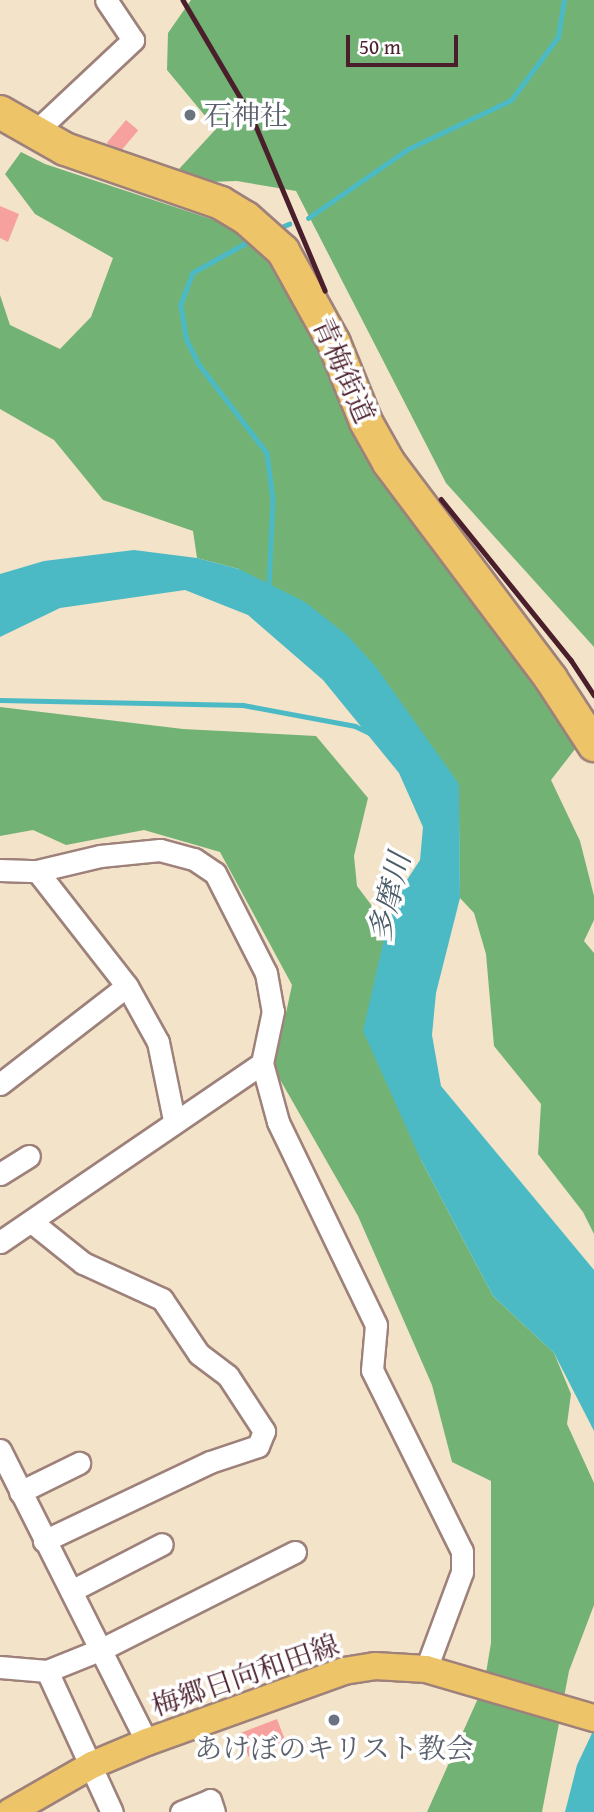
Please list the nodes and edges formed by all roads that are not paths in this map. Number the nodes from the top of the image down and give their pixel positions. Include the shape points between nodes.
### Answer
1 (106, 0) edge
2 (0, 112) edge
3 (34, 133) junction
4 (594, 745) edge
5 (0, 870) edge
6 (37, 871) junction
7 (127, 986) junction
8 (262, 1063) junction
9 (0, 1084) edge
10 (174, 1120) junction
11 (29, 1156) dead end
12 (0, 1174) edge
13 (33, 1223) junction
14 (0, 1242) edge
15 (0, 1450) edge
16 (79, 1462) dead end
17 (20, 1492) junction
18 (44, 1541) junction
19 (162, 1544) dead end
20 (295, 1552) dead end
21 (71, 1591) junction
22 (102, 1649) junction
23 (0, 1667) edge
24 (426, 1669) junction
25 (47, 1671) junction
26 (594, 1718) edge
27 (147, 1742) junction
28 (92, 1765) junction
29 (10, 1812) edge
30 (112, 1812) edge
31 (181, 1812) edge
32 (214, 1812) edge

1 - 3 street via 133,40
2 - 3 highway, 青梅街道
3 - 4 highway, 青梅街道 via 65,149 221,203 283,251 334,344 366,422 390,463 551,679
5 - 6 street
6 - 7 street
6 - 8 street via 100,856 160,850 194,859 215,873 266,973 272,1011
7 - 9 street
7 - 10 street via 158,1042
8 - 10 street
8 - 24 street via 278,1122 376,1325 372,1370 462,1551 461,1572
10 - 13 street
11 - 12 street
13 - 14 street
13 - 18 street via 83,1263 162,1299 199,1354 228,1376 264,1431 258,1446 210,1462
15 - 17 street
16 - 17 street
17 - 18 street
18 - 21 street
19 - 21 street
20 - 22 street
21 - 22 street
22 - 25 street
22 - 27 street
23 - 25 street
24 - 26 main road, 梅郷日向和田線
24 - 27 main road, 梅郷日向和田線 via 375,1666 344,1671
25 - 28 street
27 - 28 main road, 梅郷日向和田線
28 - 29 main road, 梅郷日向和田線
28 - 30 street
31 - 32 street via 210,1800

